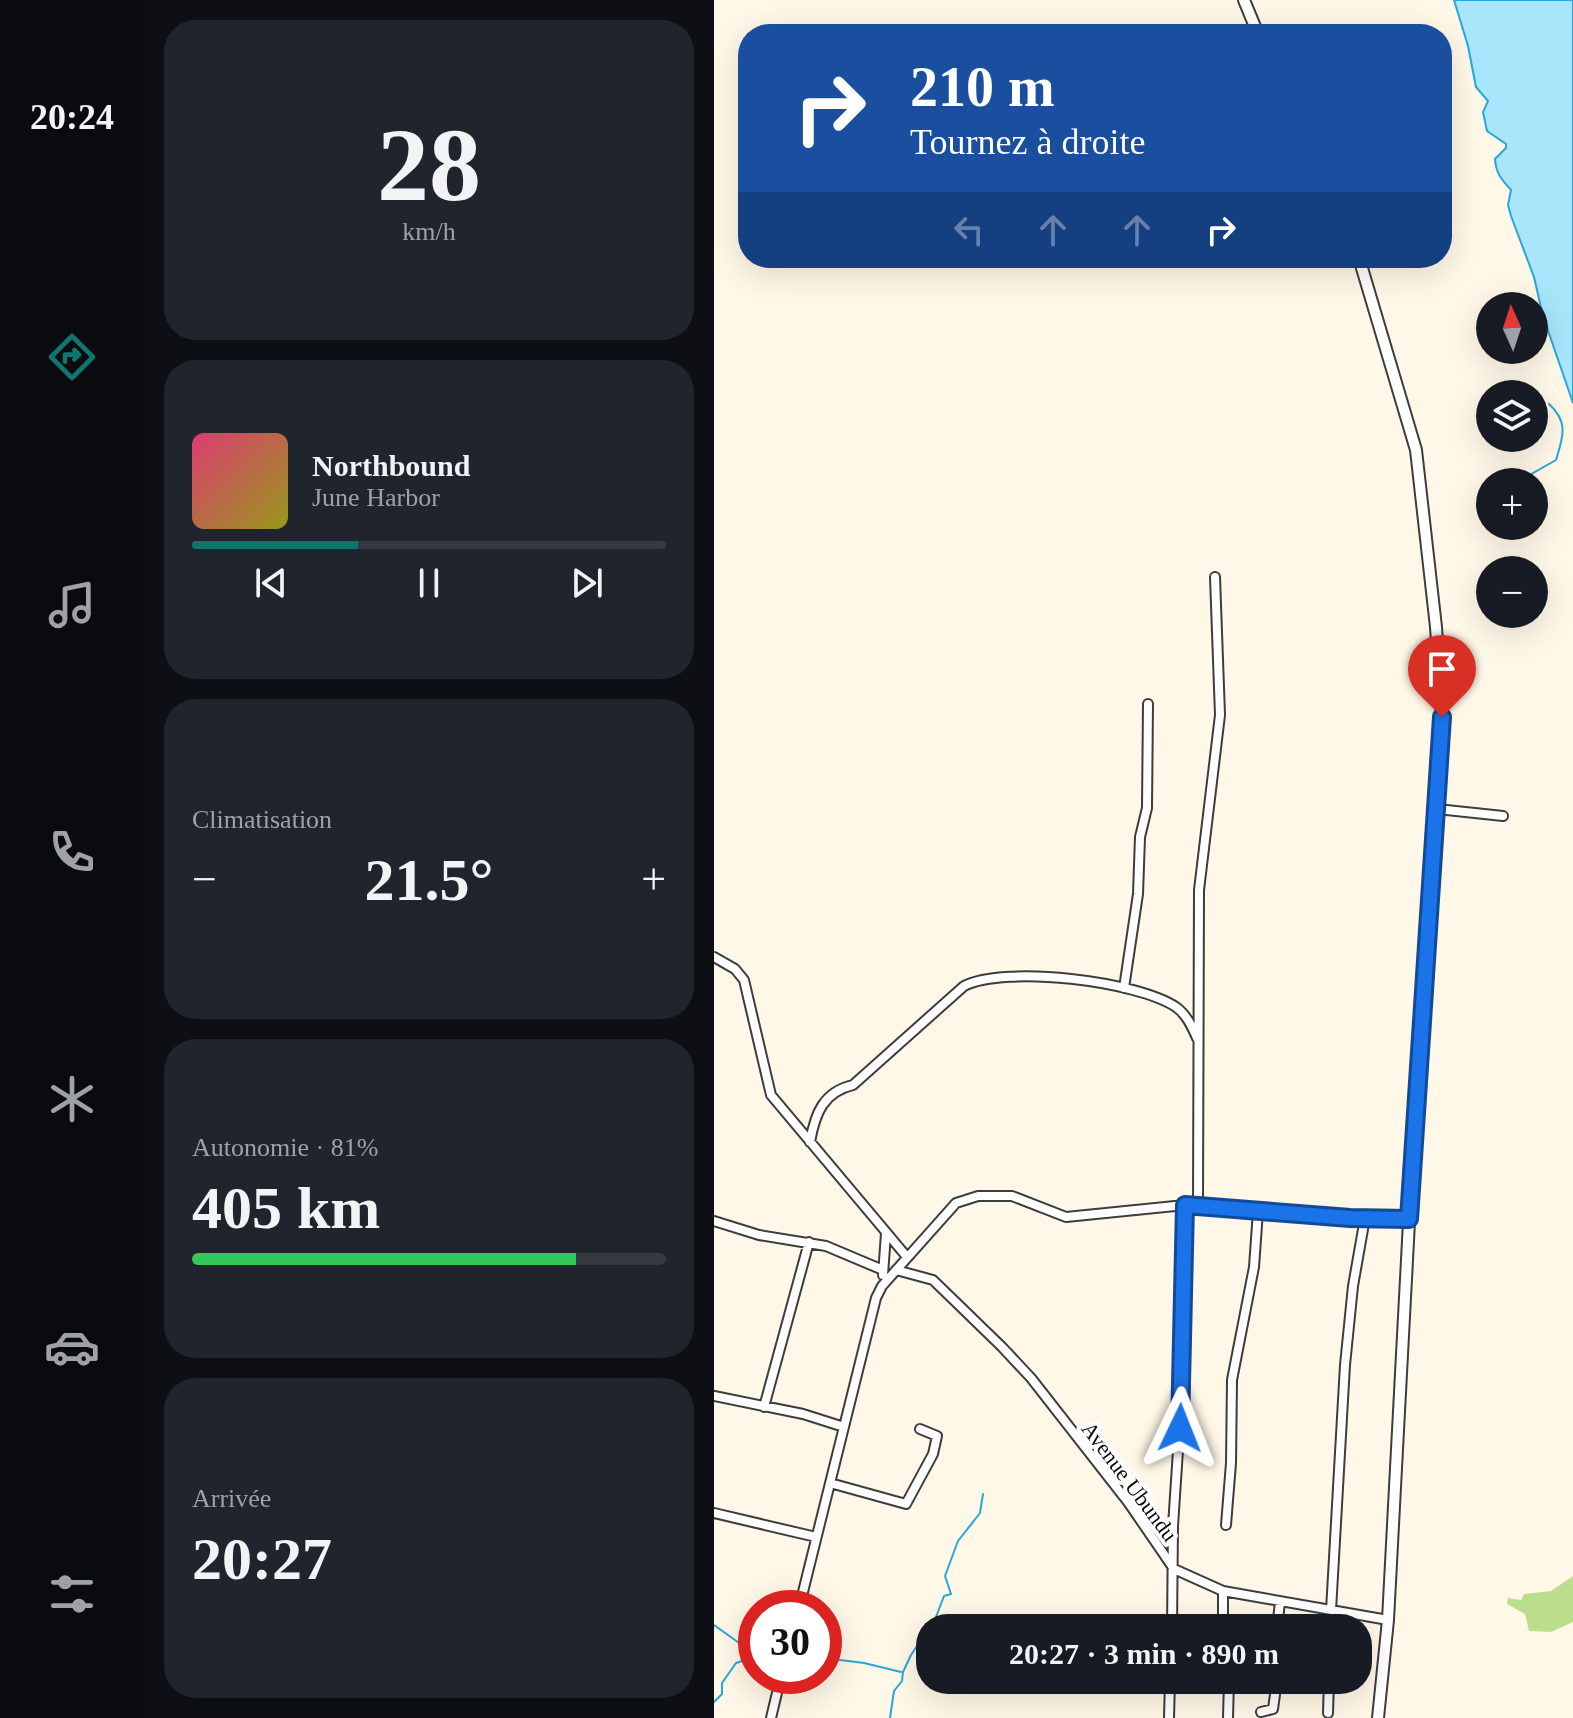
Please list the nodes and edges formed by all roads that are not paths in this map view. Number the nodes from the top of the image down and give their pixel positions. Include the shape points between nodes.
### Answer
1 (1244, 0) edge
2 (1254, 24) edge
3 (1362, 268) edge
4 (1215, 577) dead end
5 (1148, 704) dead end
6 (1437, 809) junction
7 (1503, 816) dead end
8 (714, 957) edge
9 (1124, 988) junction
10 (1199, 1042) junction
11 (810, 1142) junction
12 (1185, 1205) junction
13 (1198, 1205) junction
14 (1258, 1211) junction
15 (1365, 1218) junction
16 (1409, 1219) junction
17 (714, 1221) edge
18 (886, 1232) junction
19 (809, 1242) junction
20 (907, 1257) junction
21 (883, 1270) junction
22 (896, 1270) junction
23 (882, 1286) junction
24 (714, 1396) edge
25 (764, 1407) junction
26 (844, 1427) junction
27 (920, 1429) dead end
28 (830, 1483) junction
29 (714, 1513) edge
30 (1226, 1525) dead end
31 (816, 1537) junction
32 (1174, 1569) junction
33 (803, 1590) edge
34 (1223, 1591) junction
35 (1280, 1602) junction
36 (1331, 1610) junction
37 (1172, 1614) edge
38 (1223, 1614) edge
39 (1279, 1614) edge
40 (1331, 1614) edge
41 (1388, 1620) junction
42 (777, 1694) edge
43 (1170, 1694) edge
44 (1229, 1694) edge
45 (1275, 1694) edge
46 (1329, 1694) edge
47 (1261, 1712) dead end
48 (1328, 1713) dead end
49 (771, 1718) edge
50 (1169, 1718) edge
51 (1228, 1718) edge
52 (1378, 1718) edge

1 - 2 street
3 - 6 street via 1416,450 1442,717
4 - 10 street via 1220,715 1201,859
5 - 9 street via 1147,808
6 - 7 street
6 - 16 street
8 - 11 street via 744,980 768,1088
9 - 10 street via 1177,1008
9 - 11 street via 1058,977 978,979 853,1085 824,1100
10 - 13 street
11 - 18 street
12 - 13 street
12 - 20 street via 1066,1217 1012,1196 978,1196 956,1203
12 - 32 street
13 - 14 street
14 - 15 street
14 - 30 street via 1254,1267 1232,1380
15 - 16 street
15 - 36 street via 1345,1359
16 - 41 street
17 - 19 street
18 - 20 street
18 - 21 street
19 - 21 street via 845,1251
19 - 25 street
20 - 22 street
21 - 23 street
22 - 23 street
22 - 32 street, Avenue Ubundu via 933,1280 1031,1378
23 - 26 street
24 - 25 street
25 - 26 street
26 - 28 street
27 - 28 street via 937,1436 906,1504
28 - 31 street
29 - 31 street
31 - 33 street
32 - 34 street, Avenue Ubundu
32 - 37 street
34 - 35 street, Avenue Ubundu
34 - 38 street
35 - 36 street, Avenue Ubundu
35 - 39 street
36 - 40 street
36 - 41 street, Avenue Ubundu
41 - 52 street
42 - 49 street
43 - 50 street
44 - 51 street
45 - 47 street via 1273,1709
46 - 48 street

